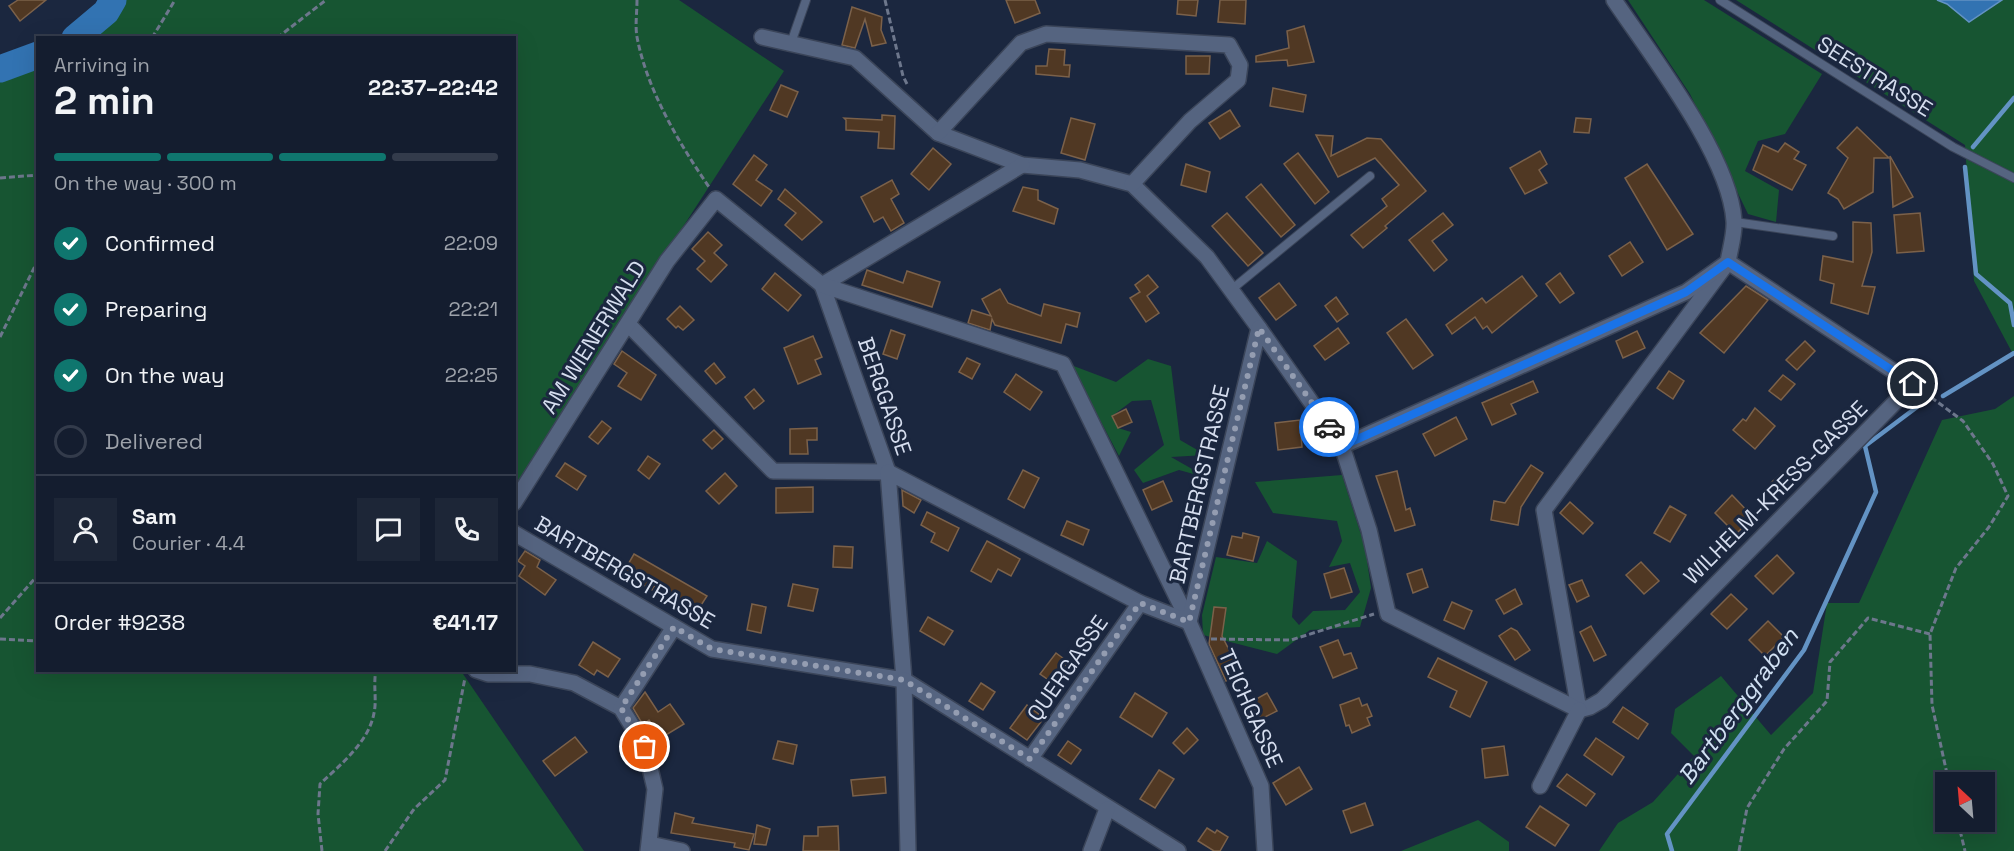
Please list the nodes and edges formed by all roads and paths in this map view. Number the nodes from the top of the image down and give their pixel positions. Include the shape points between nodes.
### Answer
1 (175, 0) edge
2 (326, 0) edge
3 (637, 0) edge
4 (806, 0) edge
5 (885, 0) edge
6 (1614, 0) edge
7 (1720, 0) edge
8 (153, 36) edge
9 (281, 36) edge
10 (762, 37) dead end
11 (791, 43) junction
12 (908, 86) dead end
13 (938, 133) junction
14 (1022, 165) junction
15 (36, 175) edge
16 (1370, 176) dead end
17 (0, 178) edge
18 (2014, 178) edge
19 (1132, 184) junction
20 (716, 199) junction
21 (1735, 222) junction
22 (1833, 236) dead end
23 (1728, 262) junction
24 (36, 264) edge
25 (822, 285) junction
26 (1231, 290) junction
27 (628, 324) junction
28 (1259, 328) junction
29 (0, 337) edge
30 (1913, 384) junction
31 (1342, 446) junction
32 (888, 472) junction
33 (516, 500) edge
34 (516, 534) edge
35 (36, 577) edge
36 (1140, 603) junction
37 (1388, 614) junction
38 (0, 618) edge
39 (1189, 622) junction
40 (674, 627) junction
41 (1930, 634) junction
42 (1196, 638) junction
43 (0, 639) edge
44 (36, 641) edge
45 (376, 672) edge
46 (466, 672) edge
47 (482, 672) edge
48 (904, 680) junction
49 (621, 708) junction
50 (1579, 710) junction
51 (1030, 759) junction
52 (1947, 772) edge
53 (1540, 786) dead end
54 (1107, 809) junction
55 (1960, 832) edge
56 (649, 848) edge
57 (322, 851) edge
58 (385, 851) edge
59 (682, 851) edge
60 (908, 851) edge
61 (1091, 851) edge
62 (1178, 851) edge
63 (1264, 851) edge
64 (1739, 851) edge
65 (1965, 851) edge

1 - 8 path
2 - 9 path
3 - 20 path via 637,36 651,80 674,130
4 - 11 lane
5 - 12 path
6 - 21 street via 1689,112 1725,180
7 - 18 lane, SEESTRASSE via 1953,147
10 - 11 street
11 - 13 street via 855,58
13 - 14 street
13 - 19 street via 1021,43 1046,34 1229,45 1240,65 1238,80 1190,122
14 - 19 street via 1080,170
14 - 25 street
15 - 17 path
16 - 26 lane
19 - 26 street via 1183,231
20 - 25 street
20 - 27 street, AM WIENERWALD via 667,261
21 - 22 lane
21 - 23 street
23 - 30 street
23 - 31 street via 1686,292
23 - 50 street via 1544,510
24 - 29 path
25 - 32 street, BERGGASSE
25 - 39 street, TEICHGASSE via 1063,364
26 - 28 street
27 - 32 street, BERGGASSE via 773,471
27 - 33 street, AM WIENERWALD
28 - 31 street
28 - 39 street, BARTBERGSTRASSE
30 - 41 path via 1963,421 1993,464 2008,496 1956,568
30 - 50 street, WILHELM-KRESS-GASSE via 1602,700
31 - 37 street via 1369,530
32 - 36 street, BARTBERGSTRASSE
32 - 48 street
34 - 40 street, BARTBERGSTRASSE
35 - 38 path
36 - 39 street, BARTBERGSTRASSE
36 - 51 street, QUERGASSE
37 - 42 path via 1371,615 1291,640
37 - 50 street
39 - 42 street, TEICHGASSE
40 - 48 street, BARTBERGSTRASSE via 712,649
40 - 49 street
41 - 52 path via 1932,705
41 - 64 path via 1868,618 1830,662 1827,701 1784,749 1747,808
42 - 63 street, TEICHGASSE via 1261,786
43 - 44 path
45 - 57 path via 374,713 363,739 320,784
46 - 58 path via 445,780 414,809
47 - 49 street via 530,674 574,683
48 - 51 street
48 - 60 street
49 - 56 street via 645,747 655,789
50 - 53 street
51 - 54 street
54 - 61 street
54 - 62 street
55 - 65 path
56 - 59 street

